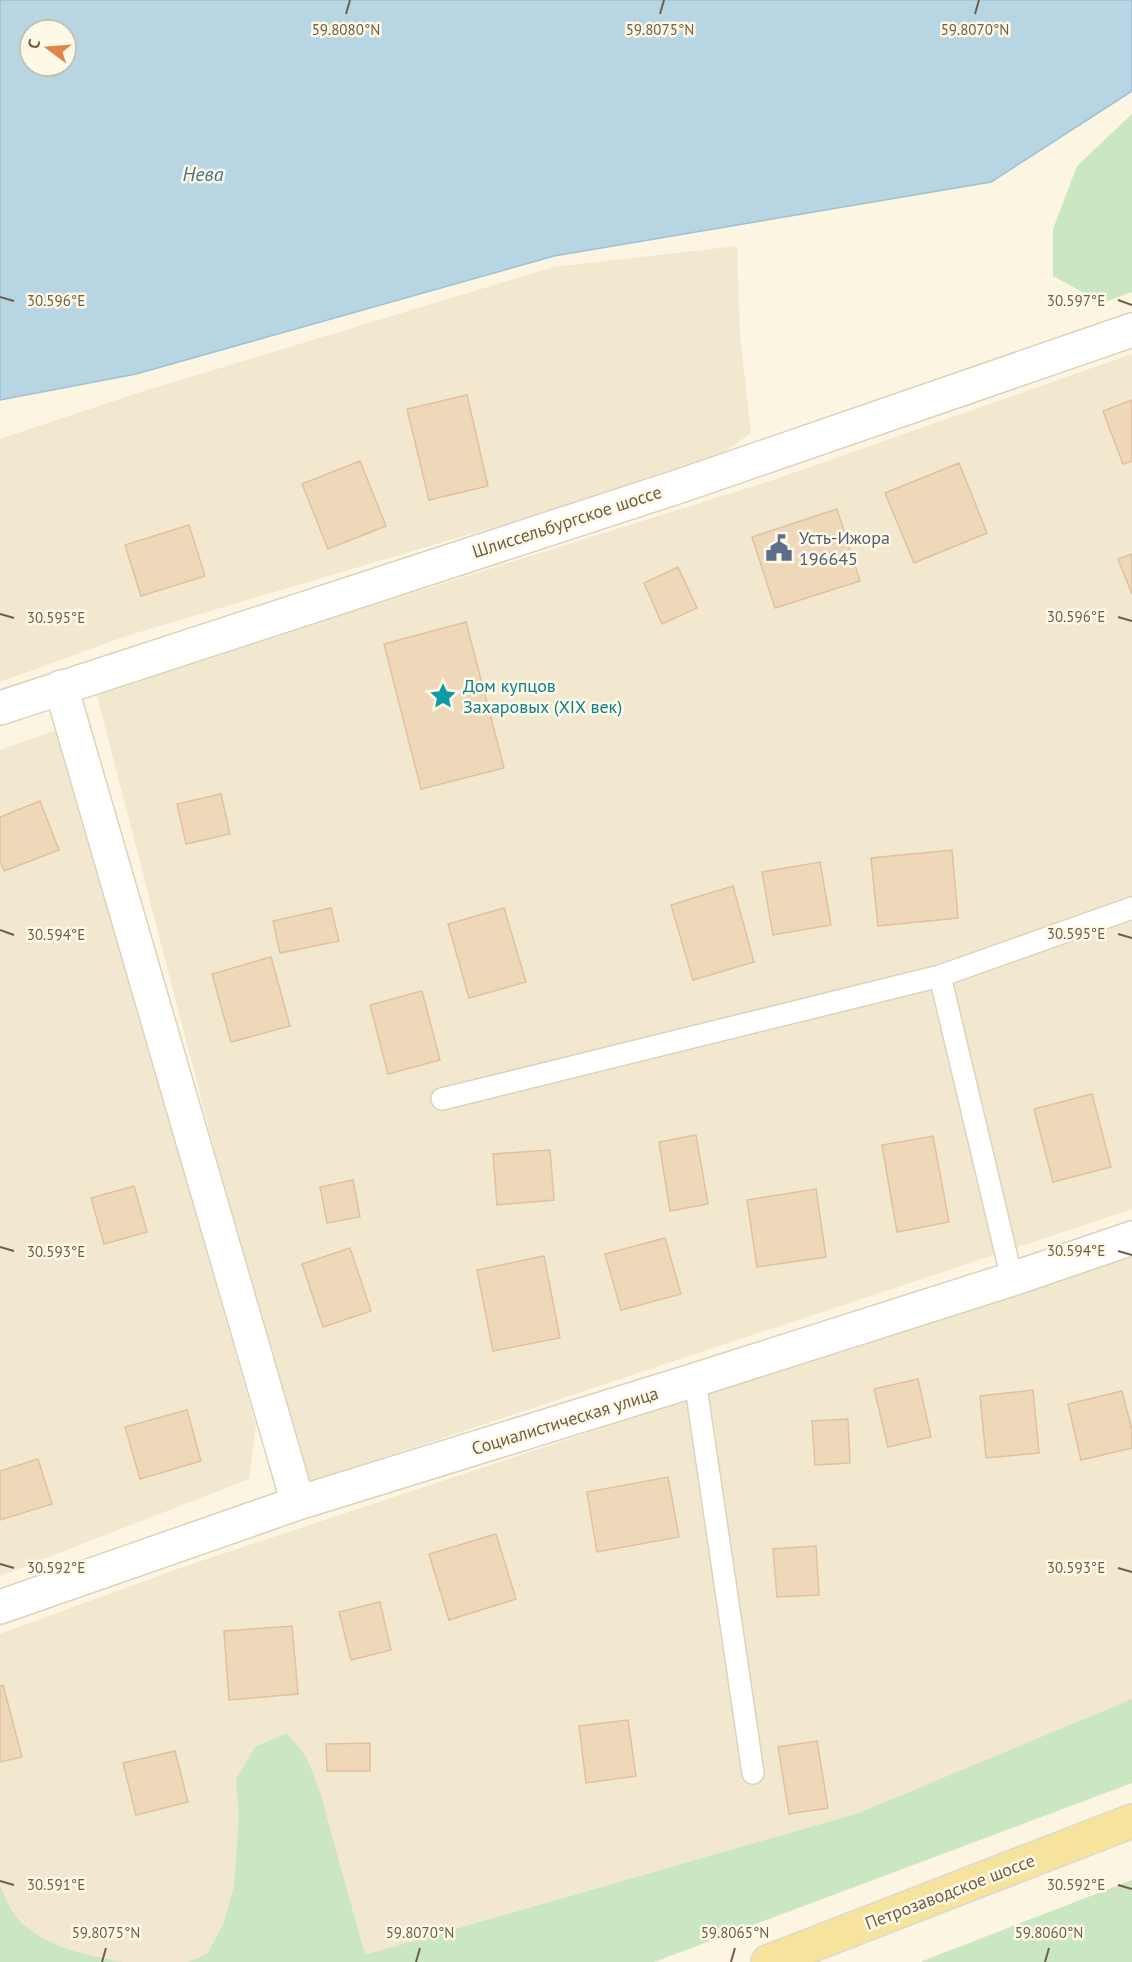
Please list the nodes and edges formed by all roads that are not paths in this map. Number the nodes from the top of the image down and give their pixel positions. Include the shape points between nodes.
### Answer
1 (1132, 330) edge
2 (61, 687) junction
3 (0, 708) edge
4 (1132, 908) edge
5 (940, 976) junction
6 (442, 1099) dead end
7 (1132, 1238) edge
8 (1012, 1279) junction
9 (695, 1380) junction
10 (298, 1503) junction
11 (0, 1607) edge
12 (753, 1773) dead end
13 (1132, 1821) edge
14 (768, 1962) edge

1 - 2 street, Шлиссельбургское шоссе via 680,486
2 - 3 street, Шлиссельбургское шоссе
2 - 10 street
4 - 5 lane
5 - 6 lane
5 - 8 lane
7 - 8 street, Социалистическая улица
8 - 9 street, Социалистическая улица
9 - 10 street, Социалистическая улица
9 - 12 lane
10 - 11 street, Социалистическая улица
13 - 14 main road, Петрозаводское шоссе

